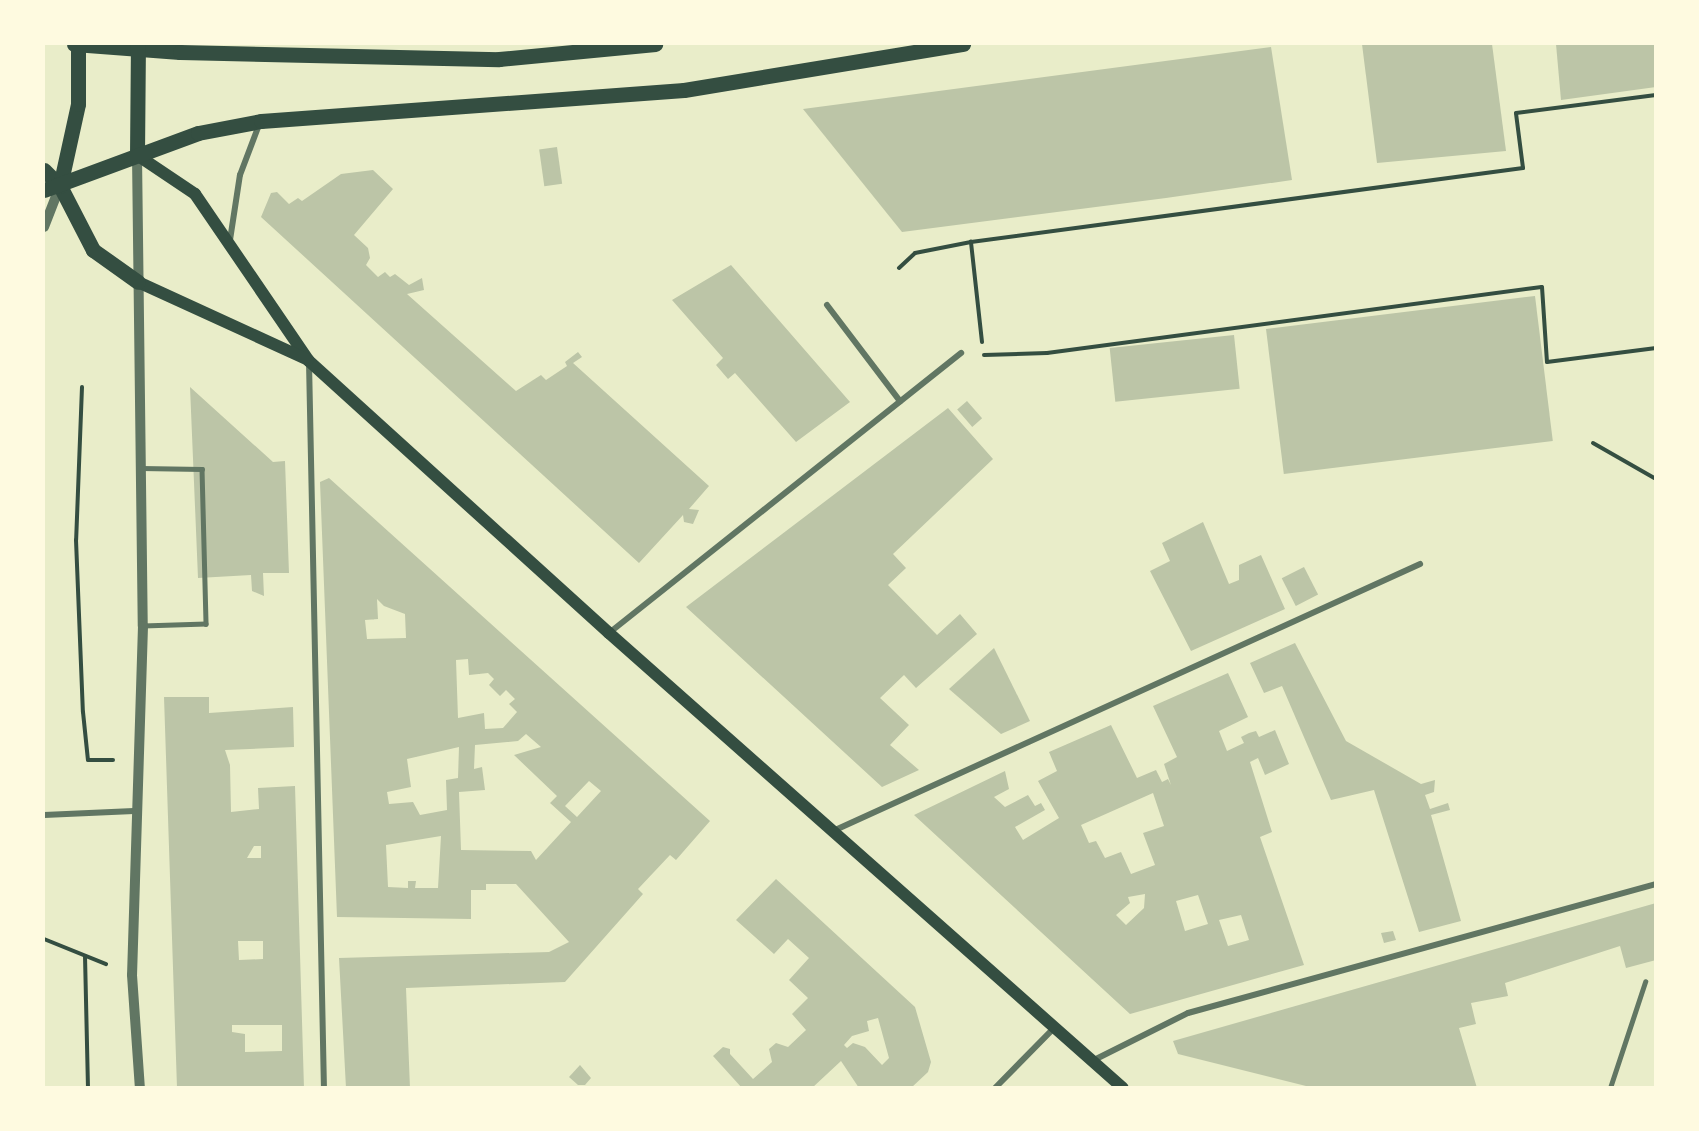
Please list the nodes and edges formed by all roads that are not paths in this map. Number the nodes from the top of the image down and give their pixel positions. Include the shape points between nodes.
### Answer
1 (76, 44) edge
2 (138, 44) edge
3 (655, 44) edge
4 (963, 44) edge
5 (261, 121) junction
6 (137, 154) junction
7 (44, 170) edge
8 (60, 186) junction
9 (44, 190) edge
10 (44, 195) edge
11 (44, 227) edge
12 (230, 240) junction
13 (138, 282) junction
14 (827, 305) dead end
15 (961, 354) dead end
16 (309, 361) junction
17 (900, 401) junction
18 (141, 468) junction
19 (1420, 564) dead end
20 (143, 626) junction
21 (609, 633) junction
22 (135, 811) junction
23 (44, 815) edge
24 (833, 831) junction
25 (1656, 884) edge
26 (1645, 982) dead end
27 (1054, 1028) junction
28 (1091, 1061) junction
29 (140, 1088) edge
30 (324, 1088) edge
31 (995, 1088) edge
32 (1123, 1088) edge
33 (1610, 1088) edge

1 - 3 main road via 180,52 477,59
1 - 8 main road via 78,104
2 - 6 main road
4 - 5 main road via 684,90
5 - 6 main road via 198,133
5 - 12 street via 240,175
6 - 8 main road
6 - 12 main road via 195,194
6 - 13 street
7 - 8 main road
8 - 9 main road
8 - 10 main road
8 - 11 street
8 - 13 main road via 93,250
12 - 16 main road
13 - 16 main road
13 - 18 street
14 - 17 street
15 - 17 street
16 - 21 main road
16 - 30 street
17 - 21 street
18 - 20 street
18 - 20 lane via 202,469 207,624
19 - 24 street
20 - 22 street
21 - 24 main road
22 - 23 street
22 - 29 street via 132,975
24 - 27 main road
25 - 28 street via 1188,1013
26 - 33 lane
27 - 28 main road
27 - 31 street
28 - 32 main road

